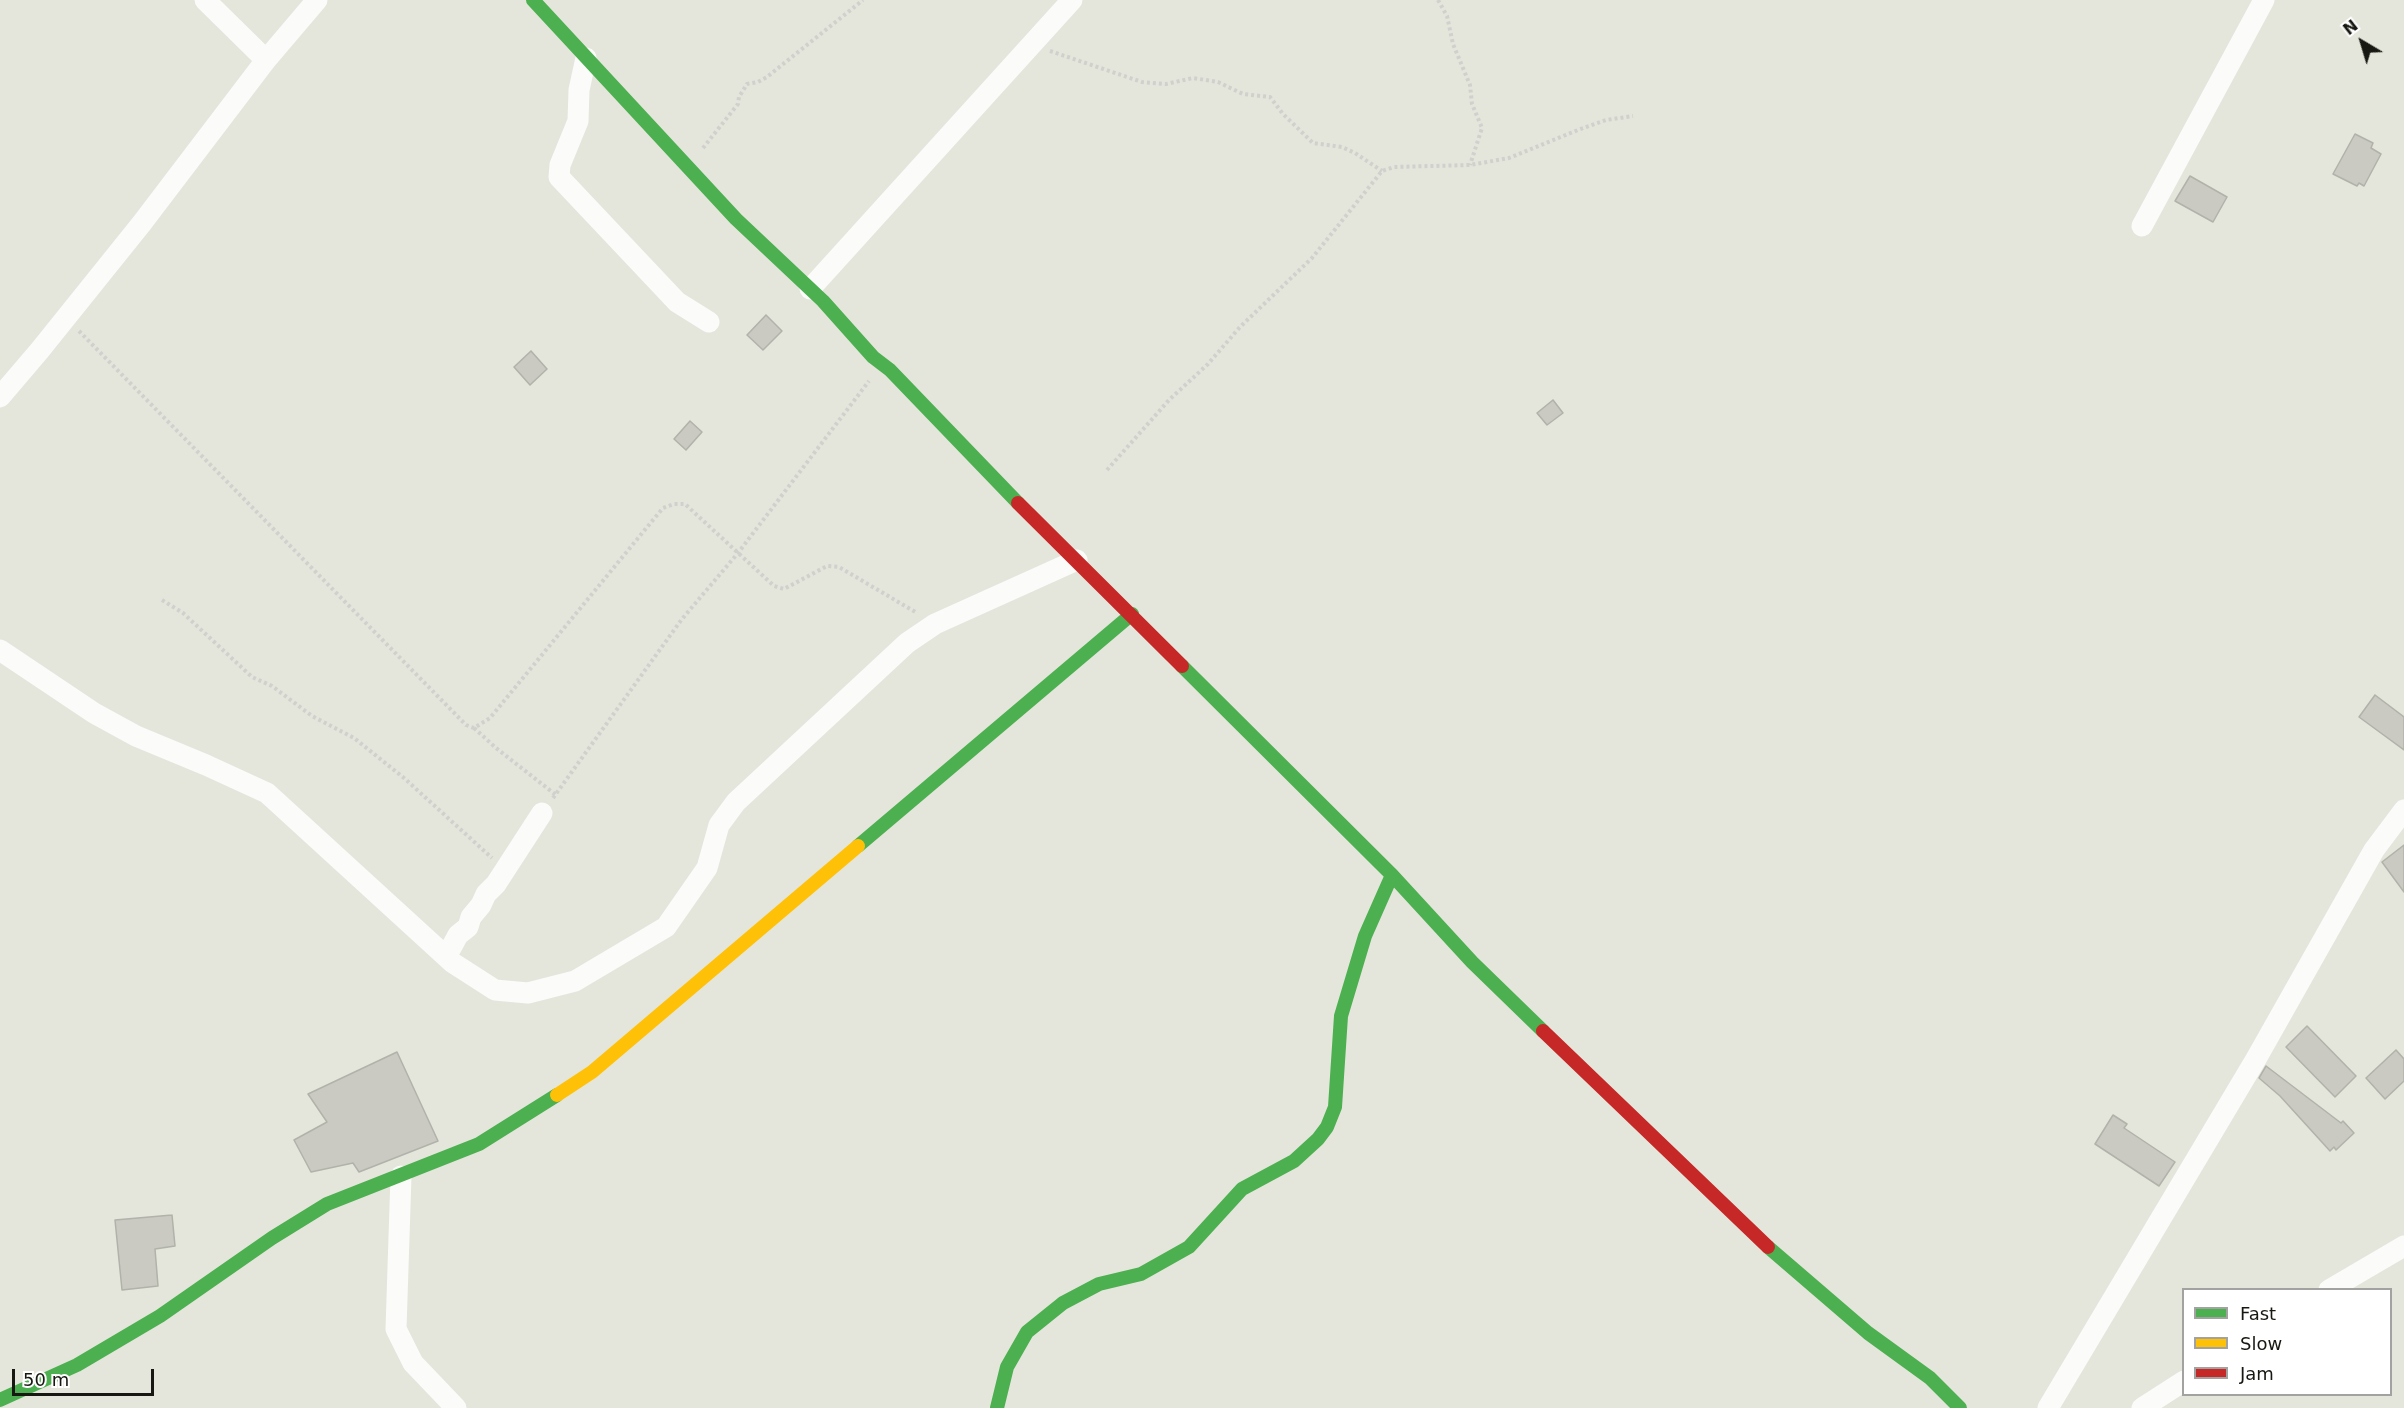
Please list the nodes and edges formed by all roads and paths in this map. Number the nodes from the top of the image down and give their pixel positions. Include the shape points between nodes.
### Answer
1 (205, 0) edge
2 (317, 0) edge
3 (533, 0) edge
4 (863, 0) edge
5 (1072, 0) edge
6 (1438, 0) edge
7 (2264, 0) edge
8 (1035, 42) junction
9 (586, 58) junction
10 (266, 60) junction
11 (1633, 116) dead end
12 (1470, 165) junction
13 (687, 167) junction
14 (1382, 171) junction
15 (2142, 226) dead end
16 (810, 289) junction
17 (66, 318) junction
18 (709, 322) dead end
19 (881, 363) junction
20 (0, 397) edge
21 (1107, 470) dead end
22 (738, 553) junction
23 (1077, 560) junction
24 (162, 600) dead end
25 (1132, 614) junction
26 (935, 624) junction
27 (0, 650) edge
28 (474, 728) junction
29 (556, 795) junction
30 (2404, 810) edge
31 (543, 813) joint
32 (505, 868) junction
33 (1392, 875) junction
34 (444, 954) junction
35 (401, 1176) junction
36 (2404, 1246) edge
37 (2333, 1288) edge
38 (2182, 1382) edge
39 (0, 1400) edge
40 (456, 1408) edge
41 (997, 1408) edge
42 (1960, 1408) edge
43 (2048, 1408) edge
44 (2142, 1408) edge

1 - 10 street
2 - 10 street
3 - 9 street
4 - 13 path via 767,76 747,84 738,104
5 - 8 street
6 - 12 path via 1447,16 1482,128
7 - 15 street
8 - 14 path via 1049,51 1142,82 1166,84 1193,78 1218,82 1243,94 1270,97 1313,143 1342,147
8 - 16 street
9 - 13 street
9 - 18 street via 578,121 560,165 560,177 676,302
10 - 17 street
11 - 12 path via 1606,120 1509,158
12 - 14 path via 1394,167
13 - 16 street
14 - 21 path via 1312,258 1169,400
16 - 19 street
17 - 20 street
17 - 28 path via 466,725
19 - 22 path
19 - 23 street
22 - 26 path via 774,586 784,589 827,566 839,567
22 - 28 path via 685,504 663,508 490,718
22 - 29 path via 682,619
23 - 25 street
23 - 26 street
24 - 32 path via 183,613 252,677 354,738
25 - 33 street
25 - 35 street via 592,1072 479,1144
26 - 34 street via 907,644 736,802 719,825 707,868 666,927 575,981 528,993 495,990
27 - 34 street via 93,713 267,793
28 - 29 path
29 - 31 path
30 - 43 street via 2374,850 2256,1059
31 - 32 street
32 - 34 street via 468,927
33 - 41 street via 1365,936 1341,1016 1335,1107 1327,1127 1294,1161 1242,1189 1189,1247 1140,1274 1099,1284 1063,1303 1027,1332 1007,1367
33 - 42 street via 1472,962 1780,1259 1868,1333 1930,1378
35 - 39 street via 327,1204 160,1316 77,1365
35 - 40 street via 396,1329 413,1363
36 - 37 street
38 - 44 street

